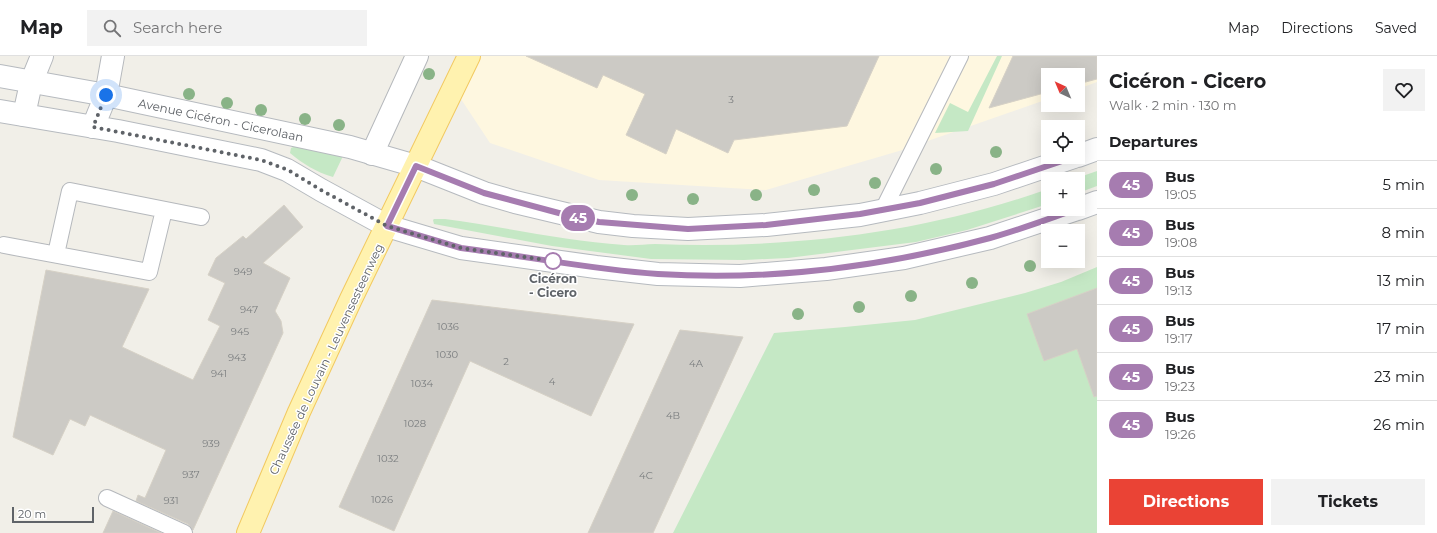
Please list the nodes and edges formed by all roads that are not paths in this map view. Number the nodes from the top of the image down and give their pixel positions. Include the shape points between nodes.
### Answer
1 (42, 56) edge
2 (113, 56) edge
3 (416, 56) edge
4 (469, 56) edge
5 (960, 56) edge
6 (0, 76) edge
7 (31, 83) junction
8 (106, 95) junction
9 (0, 111) edge
10 (24, 115) junction
11 (93, 127) junction
12 (1097, 149) edge
13 (1085, 153) edge
14 (372, 154) junction
15 (1053, 164) edge
16 (416, 166) junction
17 (1097, 202) edge
18 (1085, 206) edge
19 (164, 210) junction
20 (883, 210) junction
21 (1056, 216) edge
22 (201, 217) dead end
23 (387, 226) junction
24 (4, 245) dead end
25 (56, 254) junction
26 (107, 498) dead end
27 (184, 533) edge
28 (248, 533) edge

1 - 7 main road
2 - 8 main road
3 - 14 main road
4 - 16 main road, Chaussée de Louvain - Leuvensesteenweg
5 - 20 lane
6 - 7 main road, Avenue Cicéron - Cicerolaan
7 - 8 main road, Avenue Cicéron - Cicerolaan
7 - 10 main road
8 - 11 main road
8 - 14 main road, Avenue Cicéron - Cicerolaan via 350,147
9 - 10 main road
10 - 11 main road
11 - 23 main road via 261,160 288,170
12 - 13 main road
14 - 16 main road, Avenue Cicéron - Cicerolaan
15 - 20 main road, Avenue Cicéron - Cicerolaan via 994,184
16 - 20 main road, Avenue Cicéron - Cicerolaan via 484,193 570,216 620,224 688,229 766,225
16 - 23 main road, Chaussée de Louvain - Leuvensesteenweg
17 - 18 main road
19 - 22 lane
19 - 25 lane via 149,272
19 - 25 lane via 70,191
21 - 23 main road via 990,238 904,258 826,269 740,276 658,274 461,248
23 - 28 main road, Chaussée de Louvain - Leuvensesteenweg via 299,412
24 - 25 lane
26 - 27 lane

